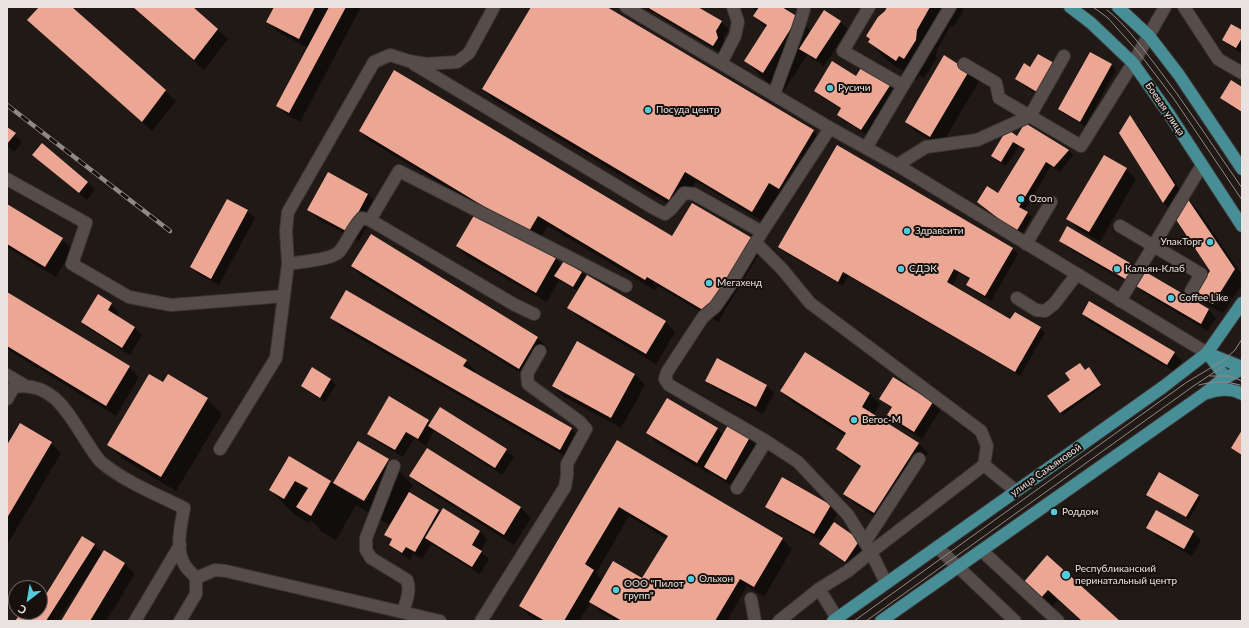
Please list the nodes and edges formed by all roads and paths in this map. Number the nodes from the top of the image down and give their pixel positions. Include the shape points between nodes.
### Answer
1 (494, 7) edge
2 (626, 7) edge
3 (733, 7) edge
4 (803, 7) edge
5 (869, 7) edge
6 (950, 7) edge
7 (1070, 7) edge
8 (1118, 7) edge
9 (1165, 7) edge
10 (1184, 7) edge
11 (1149, 36) junction
12 (1064, 56) dead end
13 (409, 61) junction
14 (721, 63) junction
15 (1133, 63) junction
16 (964, 64) dead end
17 (1242, 73) edge
18 (902, 85) junction
19 (774, 95) junction
20 (1030, 116) junction
21 (830, 128) junction
22 (866, 148) junction
23 (897, 165) junction
24 (1202, 165) junction
25 (1242, 169) edge
26 (7, 179) edge
27 (1052, 202) dead end
28 (370, 220) junction
29 (1120, 226) dead end
30 (1242, 226) edge
31 (759, 237) junction
32 (1026, 244) junction
33 (1153, 246) junction
34 (288, 264) junction
35 (1076, 274) junction
36 (626, 286) dead end
37 (1191, 291) dead end
38 (284, 296) junction
39 (1017, 298) dead end
40 (1120, 301) junction
41 (1242, 303) edge
42 (534, 314) dead end
43 (540, 351) dead end
44 (1207, 353) junction
45 (1242, 368) edge
46 (7, 375) edge
47 (1226, 378) junction
48 (24, 385) junction
49 (1204, 394) junction
50 (1242, 394) edge
51 (7, 399) edge
52 (766, 441) junction
53 (220, 449) dead end
54 (919, 459) dead end
55 (984, 465) junction
56 (394, 466) dead end
57 (737, 488) dead end
58 (1016, 491) junction
59 (180, 544) junction
60 (868, 547) junction
61 (937, 547) junction
62 (982, 551) junction
63 (958, 567) junction
64 (196, 578) junction
65 (886, 583) junction
66 (819, 589) junction
67 (751, 599) dead end
68 (403, 612) junction
69 (835, 620) edge
70 (135, 621) edge
71 (180, 621) edge
72 (440, 621) edge
73 (481, 621) edge
74 (755, 621) edge
75 (779, 621) edge
76 (881, 621) edge
77 (1015, 621) edge
78 (1058, 621) edge

1 - 13 street via 469,53 457,62 426,64
2 - 14 street
3 - 14 street via 738,22 735,36
4 - 19 street via 798,32
5 - 18 street via 843,51
6 - 18 street
7 - 15 main road, Боевая улица
8 - 11 main road
9 - 11 street
10 - 17 street via 1218,59
11 - 15 street
11 - 25 main road via 1180,75
12 - 20 street
13 - 31 street via 655,209 665,214 684,193 694,194
13 - 34 street via 390,55 374,62 288,212
14 - 19 street
15 - 20 street via 1081,146
15 - 24 main road, Боевая улица
16 - 20 street via 996,83 999,98
18 - 22 street
19 - 21 street
20 - 23 street via 977,140 926,147
21 - 22 street
21 - 31 street
22 - 23 street
23 - 32 street
24 - 30 main road, Боевая улица
24 - 33 street
26 - 38 street via 86,223 72,264 129,297 171,305
27 - 32 street
28 - 34 street via 362,218 338,253
28 - 36 street via 399,171
28 - 42 street
29 - 33 street
31 - 52 street via 715,307 704,318 666,372 665,379 669,385
31 - 55 street via 810,303 981,430 987,446
32 - 35 street
33 - 37 street via 1201,274
33 - 40 street
34 - 38 street
35 - 39 street via 1045,312 1036,310
35 - 40 street
38 - 53 street via 276,358
40 - 44 street
41 - 44 main road, улица Сахьяновой
43 - 73 street via 528,374 528,384 586,429 566,464 565,486
44 - 45 main road
44 - 47 main road
44 - 58 main road, улица Сахьяновой
45 - 47 main road
46 - 48 street
47 - 49 main road
48 - 51 street via 14,387
48 - 59 street via 43,389 60,402 99,460 114,472 184,508
49 - 50 main road via 1218,390
49 - 62 main road
52 - 57 street
52 - 60 street via 798,462 848,515
54 - 60 street
55 - 58 street
55 - 60 street
56 - 68 street via 366,538 366,550 371,558 407,580 409,593
58 - 61 main road, улица Сахьяновой
59 - 64 street via 180,556
59 - 70 street
60 - 65 street
60 - 66 street via 848,571
61 - 63 street
61 - 65 main road, улица Сахьяновой
62 - 63 main road
62 - 78 street
63 - 76 main road
63 - 77 street
64 - 68 street via 215,570 226,571
64 - 71 street via 196,594
65 - 69 main road, улица Сахьяновой
66 - 69 street
66 - 75 street
67 - 74 street
68 - 72 street

